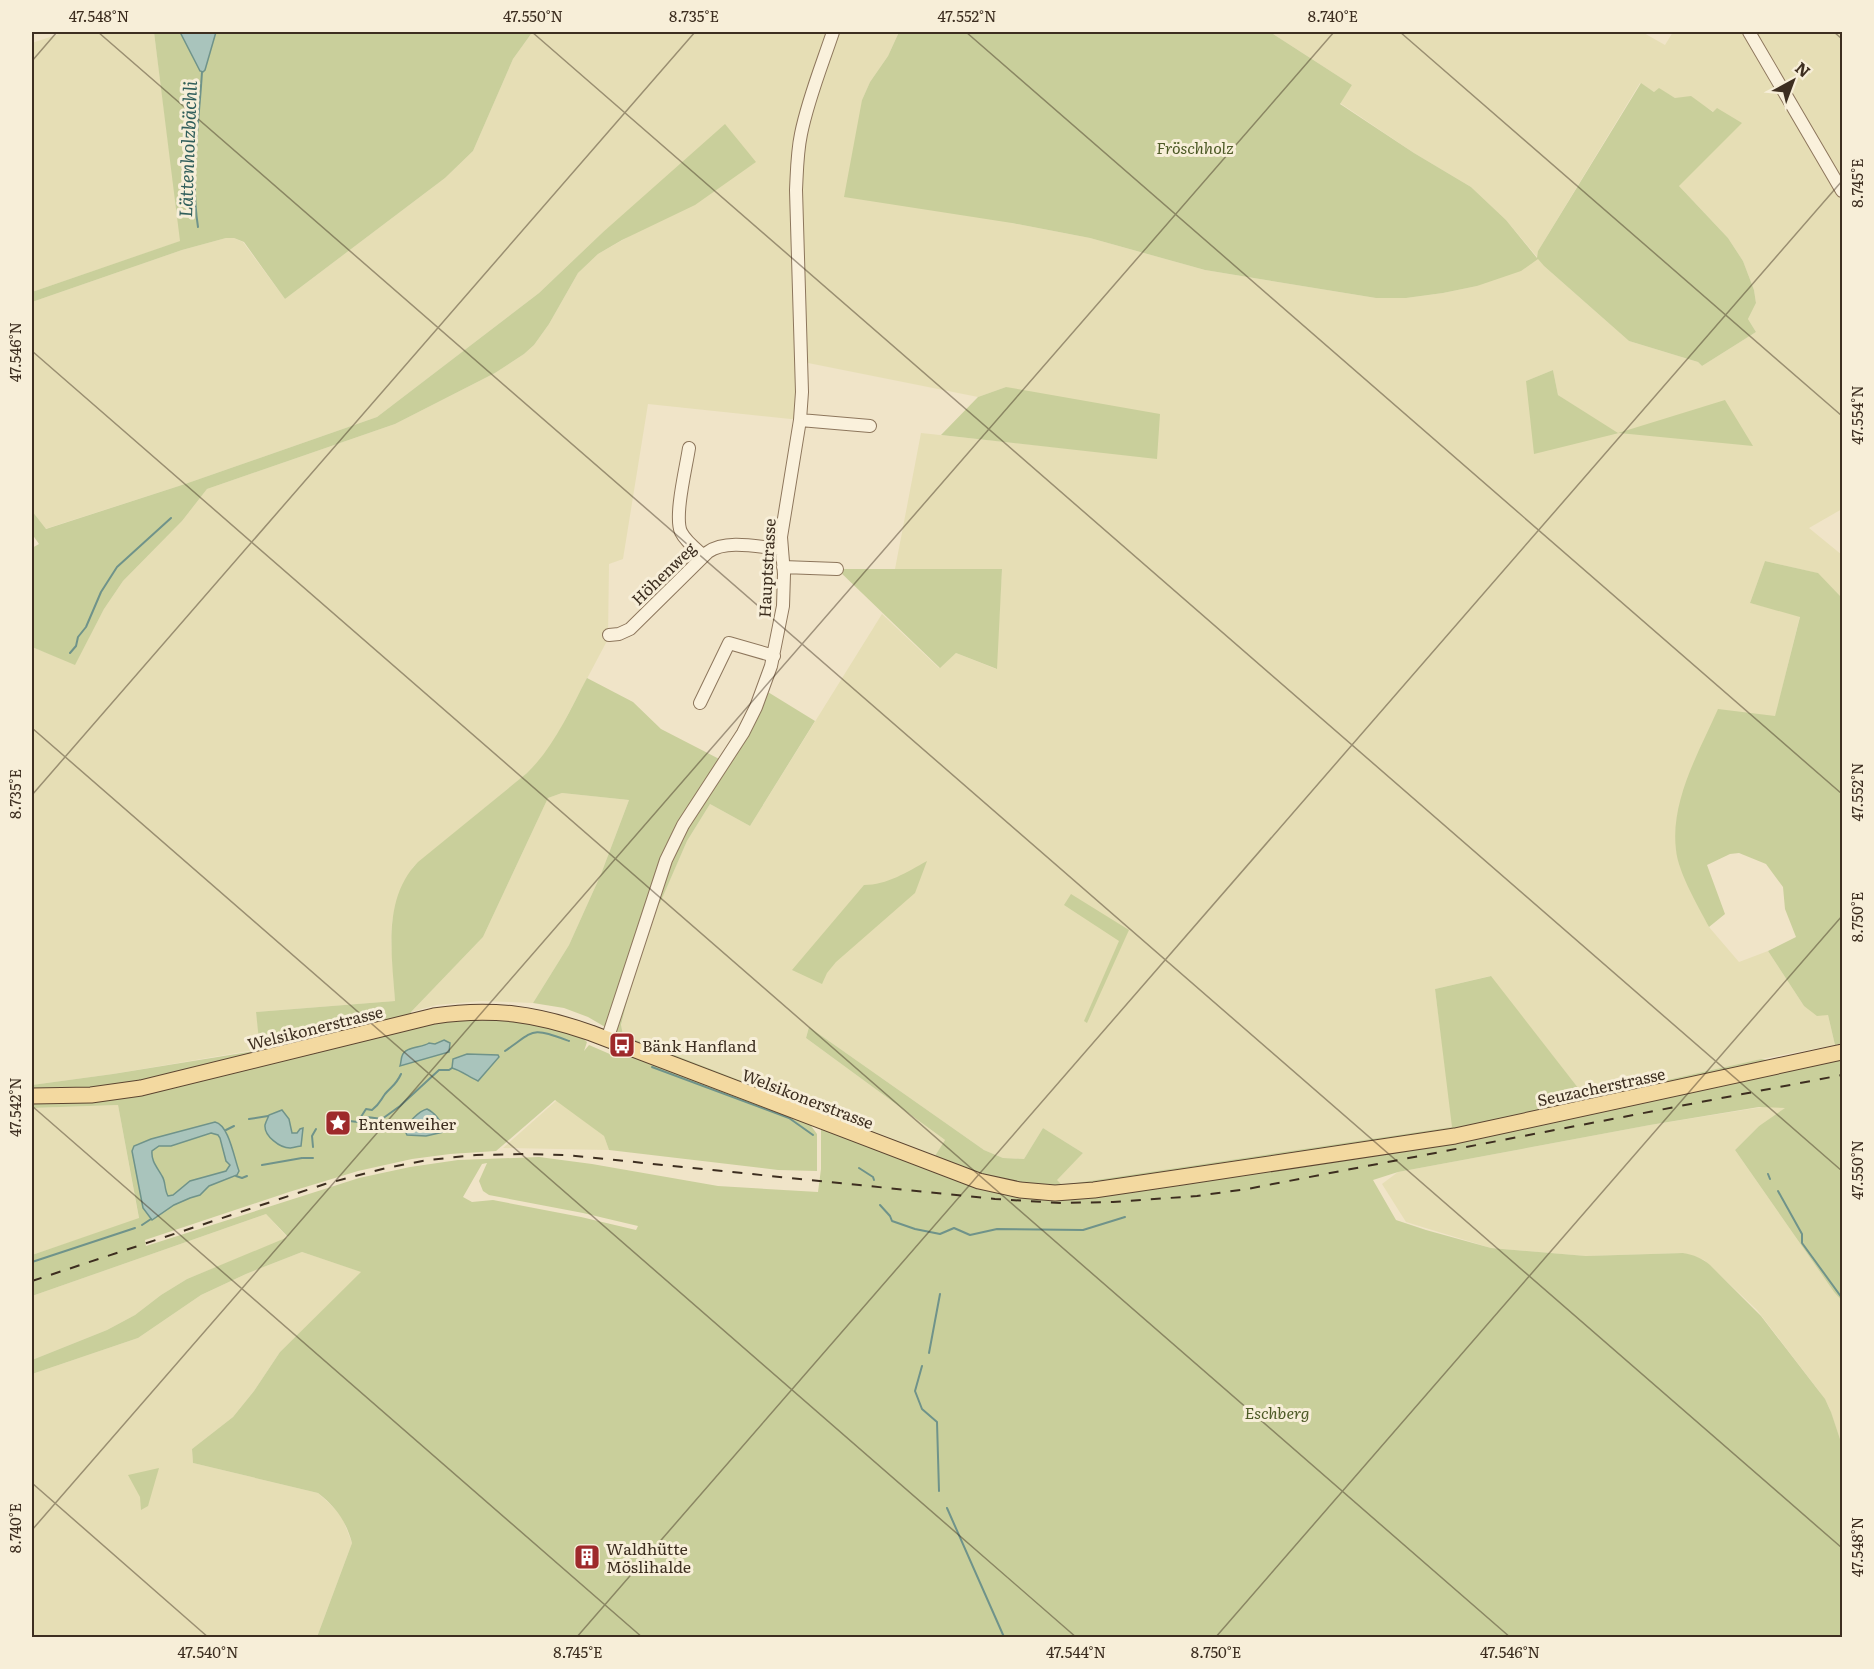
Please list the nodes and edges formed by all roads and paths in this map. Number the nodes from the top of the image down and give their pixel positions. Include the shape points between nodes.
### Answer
1 (832, 32) edge
2 (1749, 32) edge
3 (1842, 191) edge
4 (800, 420) junction
5 (870, 426) dead end
6 (689, 448) dead end
7 (781, 549) junction
8 (704, 556) junction
9 (783, 567) junction
10 (837, 569) dead end
11 (609, 635) dead end
12 (774, 656) junction
13 (700, 703) dead end
14 (607, 1040) junction
15 (1842, 1052) edge
16 (32, 1096) edge
17 (1366, 1149) joint

1 - 4 street, Hauptstrasse via 808,106 797,161
2 - 3 street
4 - 5 street
4 - 7 street, Hauptstrasse
6 - 8 street via 679,526 683,536
7 - 8 street, Höhenweg via 721,545
7 - 9 street, Hauptstrasse
8 - 11 street, Höhenweg via 630,629
9 - 10 street
9 - 12 street, Hauptstrasse via 783,606
12 - 13 street via 729,643
12 - 14 street, Hauptstrasse via 743,733 683,825 666,860
14 - 16 main road, Welsikonerstrasse via 539,1017 499,1012 453,1013 141,1088 91,1095
14 - 17 main road, Welsikonerstrasse via 960,1175 1020,1190 1094,1190
15 - 17 main road, Seuzacherstrasse via 1455,1136

